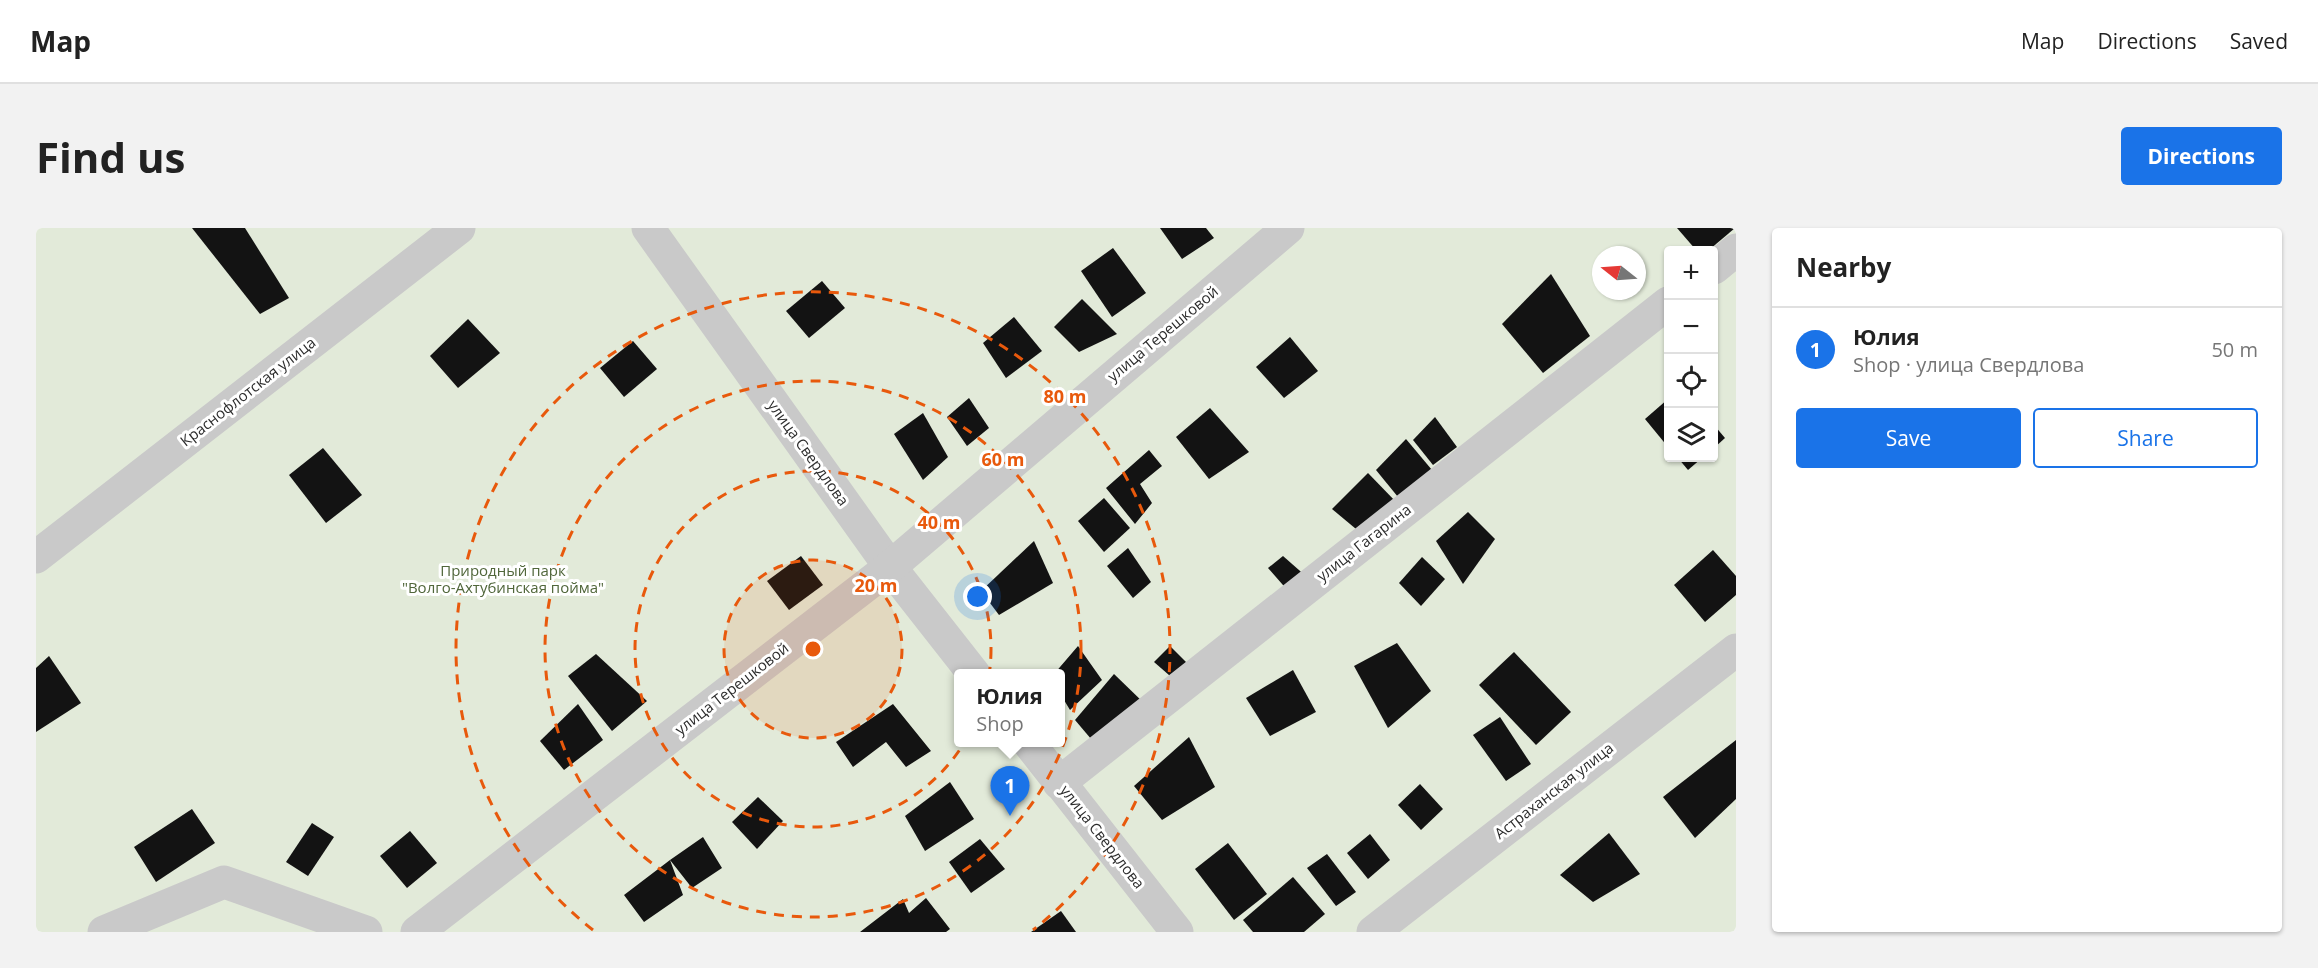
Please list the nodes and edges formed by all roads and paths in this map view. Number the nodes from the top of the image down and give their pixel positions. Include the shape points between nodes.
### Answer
1 (459, 228) edge
2 (648, 228) edge
3 (1288, 228) edge
4 (1736, 250) edge
5 (1718, 264) edge
6 (1664, 306) edge
7 (36, 557) edge
8 (890, 567) junction
9 (1736, 650) edge
10 (970, 669) edge
11 (1032, 747) edge
12 (1059, 783) junction
13 (104, 932) edge
14 (366, 932) edge
15 (417, 932) edge
16 (1177, 932) edge
17 (1373, 932) edge

1 - 7 street, Краснофлотская улица
2 - 8 street, улица Свердлова
3 - 8 street, улица Терешковой
4 - 5 street
6 - 12 street, улица Гагарина
8 - 10 street, улица Свердлова
8 - 15 street, улица Терешковой
9 - 17 street, Астраханская улица
11 - 12 street, улица Свердлова
12 - 16 street, улица Свердлова
13 - 14 street via 224,882

